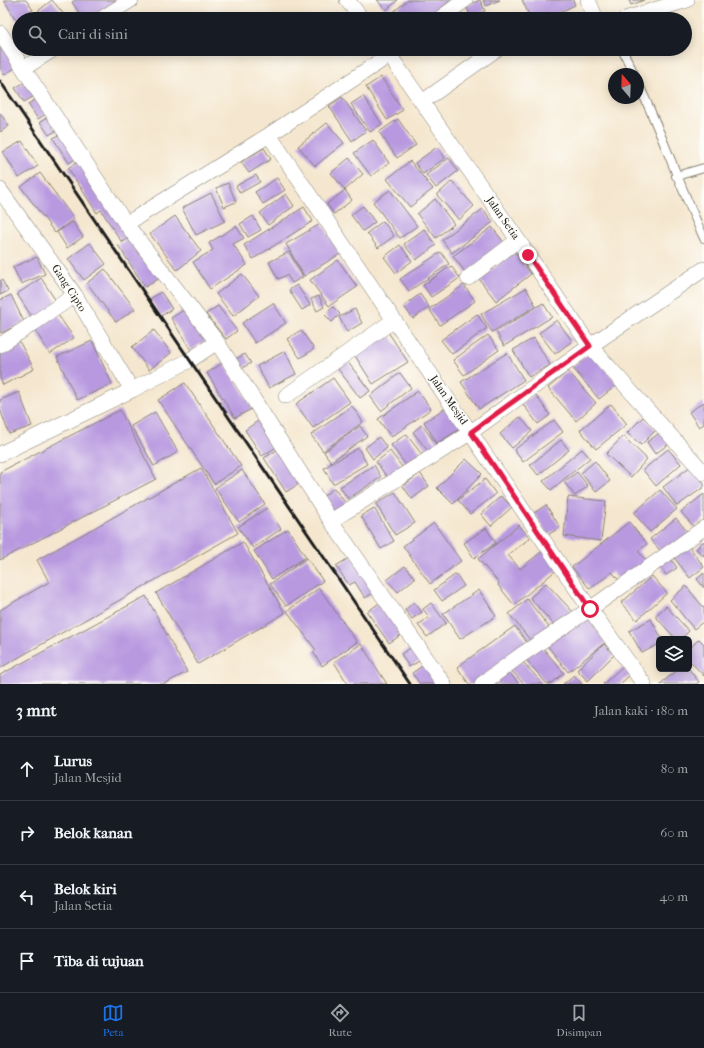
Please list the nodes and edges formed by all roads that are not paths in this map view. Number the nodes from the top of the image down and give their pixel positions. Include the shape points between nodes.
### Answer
1 (131, 0) edge
2 (348, 0) edge
3 (465, 0) edge
4 (588, 0) edge
5 (684, 0) edge
6 (112, 12) edge
7 (357, 12) edge
8 (449, 12) edge
9 (593, 12) edge
10 (647, 12) edge
11 (0, 32) edge
12 (12, 50) edge
13 (16, 56) edge
14 (43, 56) edge
15 (384, 56) edge
16 (394, 56) edge
17 (487, 56) edge
18 (625, 56) edge
19 (24, 68) junction
20 (631, 68) edge
21 (644, 96) edge
22 (422, 102) junction
23 (269, 135) junction
24 (704, 168) edge
25 (676, 176) junction
26 (0, 190) edge
27 (126, 224) junction
28 (704, 238) edge
29 (518, 240) junction
30 (704, 269) edge
31 (468, 278) dead end
32 (75, 295) junction
33 (394, 320) junction
34 (216, 342) junction
35 (0, 344) edge
36 (590, 346) junction
37 (132, 390) junction
38 (286, 396) dead end
39 (471, 432) junction
40 (1, 449) edge
41 (704, 473) edge
42 (332, 521) junction
43 (704, 528) edge
44 (590, 609) junction
45 (444, 684) edge
46 (482, 684) edge
47 (644, 684) edge

1 - 6 street
2 - 7 street
3 - 8 street
4 - 9 street
5 - 10 street
11 - 12 street
13 - 19 street
14 - 19 street
15 - 23 street
16 - 22 street, Jalan Setia
17 - 22 street
18 - 20 lane
19 - 27 street
21 - 25 lane
22 - 29 street, Jalan Setia
23 - 27 street
23 - 33 street, Jalan Mesjid
24 - 25 lane
25 - 28 lane
26 - 32 street, Gang Cipto
27 - 34 street
29 - 31 street
29 - 36 street, Jalan Setia
30 - 36 street
32 - 35 street
32 - 37 street, Gang Cipto
33 - 38 street
33 - 39 street, Jalan Mesjid
34 - 37 street via 190,360
34 - 42 street
36 - 39 street
36 - 41 street, Jalan Setia
37 - 40 street
39 - 42 street
39 - 44 street, Jalan Mesjid
42 - 45 street
43 - 44 street
44 - 46 street
44 - 47 street, Jalan Mesjid

